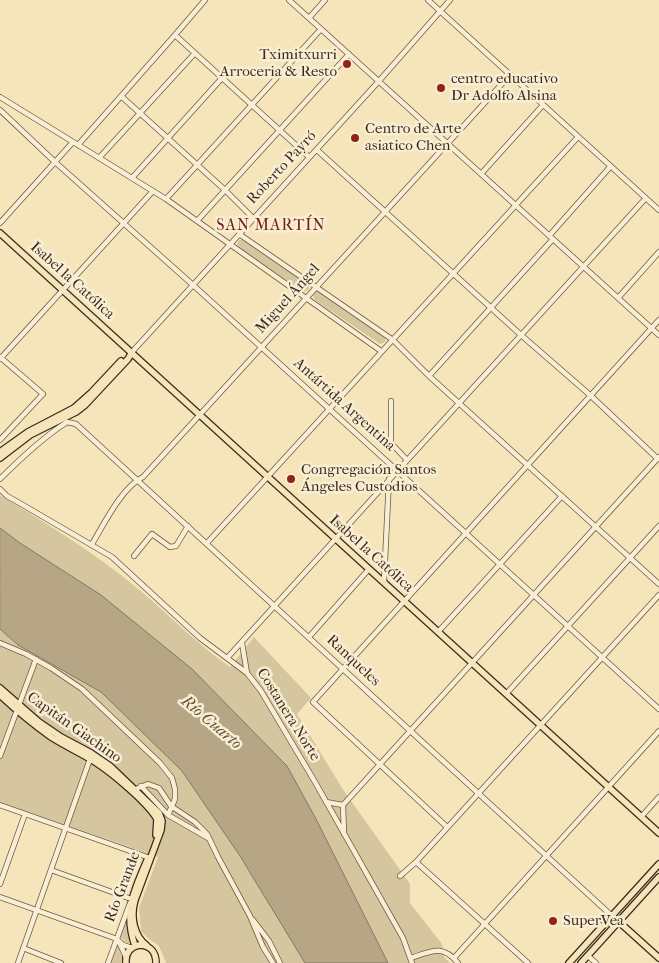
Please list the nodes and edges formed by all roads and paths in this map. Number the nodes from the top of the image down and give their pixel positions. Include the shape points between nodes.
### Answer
1 (204, 0) edge
2 (289, 0) edge
3 (325, 0) edge
4 (428, 0) edge
5 (450, 0) edge
6 (440, 11) junction
7 (309, 18) junction
8 (321, 29) junction
9 (176, 35) junction
10 (194, 53) junction
11 (348, 54) junction
12 (510, 75) junction
13 (222, 78) junction
14 (379, 81) junction
15 (121, 96) junction
16 (0, 97) edge
17 (251, 104) junction
18 (543, 105) junction
19 (0, 110) edge
20 (140, 113) junction
21 (279, 130) junction
22 (578, 137) junction
23 (168, 138) junction
24 (73, 142) junction
25 (447, 143) junction
26 (78, 145) junction
27 (316, 150) junction
28 (100, 158) junction
29 (309, 158) junction
30 (54, 162) junction
31 (197, 165) junction
32 (610, 167) junction
33 (481, 174) junction
34 (132, 178) junction
35 (225, 190) junction
36 (153, 191) junction
37 (166, 199) junction
38 (646, 199) junction
39 (515, 205) junction
40 (659, 210) edge
41 (385, 211) junction
42 (253, 218) junction
43 (197, 221) junction
44 (0, 223) edge
45 (124, 223) junction
46 (0, 233) edge
47 (239, 234) junction
48 (551, 238) junction
49 (230, 243) junction
50 (659, 252) edge
51 (583, 267) junction
52 (453, 273) junction
53 (193, 285) junction
54 (316, 287) junction
55 (63, 290) junction
56 (305, 298) junction
57 (618, 298) junction
58 (491, 308) junction
59 (659, 320) edge
60 (651, 328) junction
61 (521, 335) junction
62 (659, 335) edge
63 (393, 340) junction
64 (261, 347) junction
65 (381, 351) junction
66 (132, 352) junction
67 (0, 358) edge
68 (430, 376) junction
69 (590, 395) junction
70 (391, 401) dead end
71 (459, 402) junction
72 (330, 410) junction
73 (199, 414) junction
74 (0, 440) edge
75 (2, 454) edge
76 (659, 458) edge
77 (407, 460) junction
78 (527, 464) junction
79 (397, 470) junction
80 (268, 477) junction
81 (0, 479) edge
82 (138, 479) junction
83 (389, 479) junction
84 (0, 490) edge
85 (562, 496) junction
86 (188, 526) junction
87 (596, 526) junction
88 (659, 526) edge
89 (466, 532) junction
90 (335, 538) junction
91 (92, 544) junction
92 (207, 544) junction
93 (134, 556) dead end
94 (630, 558) junction
95 (500, 564) junction
96 (369, 569) junction
97 (384, 582) junction
98 (659, 584) edge
99 (534, 594) junction
100 (659, 594) edge
101 (404, 601) junction
102 (275, 606) junction
103 (568, 626) junction
104 (438, 632) junction
105 (308, 637) junction
106 (242, 642) junction
107 (0, 643) edge
108 (602, 656) junction
109 (228, 658) junction
110 (36, 659) junction
111 (472, 663) junction
112 (342, 669) junction
113 (247, 673) junction
114 (0, 688) edge
115 (506, 694) junction
116 (0, 695) edge
117 (17, 707) junction
118 (659, 709) edge
119 (540, 725) junction
120 (409, 731) junction
121 (659, 731) edge
122 (0, 756) edge
123 (90, 758) junction
124 (379, 765) junction
125 (141, 786) junction
126 (608, 787) junction
127 (134, 792) junction
128 (478, 793) junction
129 (659, 797) edge
130 (326, 802) junction
131 (0, 805) edge
132 (343, 805) junction
133 (171, 806) junction
134 (24, 814) junction
135 (168, 815) junction
136 (641, 817) junction
137 (157, 819) joint
138 (447, 827) junction
139 (65, 829) junction
140 (659, 833) edge
141 (344, 835) junction
142 (210, 839) junction
143 (546, 856) junction
144 (150, 858) junction
145 (416, 862) junction
146 (659, 864) edge
147 (51, 870) junction
148 (400, 876) dead end
149 (659, 877) edge
150 (0, 884) edge
151 (0, 897) edge
152 (133, 900) junction
153 (36, 909) junction
154 (250, 916) junction
155 (612, 916) junction
156 (619, 922) junction
157 (484, 923) junction
158 (117, 939) junction
159 (147, 946) junction
160 (133, 947) junction
161 (23, 948) junction
162 (588, 956) junction
163 (454, 958) junction
164 (659, 958) edge
165 (125, 961) edge
166 (411, 961) edge
167 (18, 963) edge
168 (61, 963) edge
169 (108, 963) edge
170 (156, 963) edge
171 (273, 963) edge
172 (280, 963) edge
173 (458, 963) edge
174 (528, 963) edge
175 (569, 963) edge
176 (581, 963) edge
177 (596, 963) edge

1 - 9 street
2 - 7 street
3 - 7 street
4 - 6 street
5 - 6 street, Roberto Payró
6 - 12 street
6 - 14 street, Roberto Payró
7 - 8 street
8 - 11 street
8 - 17 street
9 - 10 street
9 - 15 street
10 - 13 street
10 - 20 street
11 - 14 street
11 - 21 street
12 - 18 street
12 - 25 street, Miguel Ángel
13 - 17 street
13 - 23 street
14 - 25 street
14 - 27 street, Roberto Payró
15 - 20 street
15 - 26 street
16 - 24 street
17 - 21 street
17 - 31 street
18 - 22 street
18 - 33 street
19 - 30 street, Antártida Argentina
20 - 23 street
20 - 28 street
21 - 29 street
21 - 35 street
22 - 32 street
22 - 39 street
23 - 31 street
23 - 34 street
24 - 26 street
24 - 30 street
25 - 33 street
25 - 41 street, Miguel Ángel
26 - 28 street
27 - 29 street, Roberto Payró
27 - 41 street
28 - 34 street
29 - 42 street, Roberto Payró
30 - 44 street
30 - 45 street, Antártida Argentina
31 - 35 street
31 - 37 street
32 - 38 street
32 - 48 street
33 - 39 street
34 - 36 street
35 - 42 street
35 - 43 street
36 - 37 street
36 - 45 street
37 - 43 street
38 - 40 street
38 - 51 street
39 - 48 street
39 - 52 street
41 - 52 street
41 - 54 street, Miguel Ángel
42 - 47 street, Roberto Payró
43 - 49 street
45 - 53 street, Antártida Argentina
45 - 55 street
46 - 55 main road, Isabel la Católica
47 - 49 street, Roberto Payró
47 - 54 street
48 - 51 street
48 - 58 street
49 - 53 street, Roberto Payró
49 - 56 street
50 - 57 street
51 - 57 street
51 - 61 street
52 - 58 street
52 - 63 street
53 - 64 street, Antártida Argentina
53 - 66 street, Roberto Payró
54 - 56 street, Miguel Ángel
54 - 63 street
55 - 66 main road, Isabel la Católica
55 - 67 street
56 - 64 street, Miguel Ángel
56 - 65 street
57 - 60 street
58 - 61 street
58 - 68 street
59 - 60 street
60 - 62 street
60 - 69 street
61 - 69 street
61 - 71 street
63 - 65 street
63 - 68 street
64 - 72 street, Antártida Argentina
64 - 73 street, Miguel Ángel
65 - 72 street
66 - 73 main road, Isabel la Católica
66 - 75 main road, Roberto Payró via 74,408 32,429
67 - 74 street via 43,394
68 - 71 street
69 - 76 street
69 - 78 street
70 - 77 street via 391,443
71 - 77 street
71 - 78 street
72 - 79 street, Antártida Argentina
72 - 80 street
73 - 80 main road, Isabel la Católica
73 - 82 street, Miguel Ángel
76 - 87 street
77 - 79 street
78 - 85 street
78 - 89 street
79 - 83 street
79 - 89 street, Antártida Argentina
80 - 90 main road, Isabel la Católica
80 - 92 street
81 - 82 street, Ranqueles via 33,447 68,422 76,424
82 - 86 street, Ranqueles
82 - 91 street, Miguel Ángel via 117,503
83 - 90 street
83 - 97 street
84 - 91 street, Costanera Norte
85 - 87 street
85 - 95 street
86 - 92 street, Ranqueles
86 - 93 street via 176,546 170,547 152,534
87 - 94 street
87 - 99 street
88 - 94 street
89 - 95 street, Antártida Argentina
89 - 101 street
90 - 96 main road, Isabel la Católica
90 - 102 street
91 - 109 street, Costanera Norte via 112,557 200,638
92 - 102 street, Ranqueles
94 - 98 street
94 - 103 street
95 - 99 street, Antártida Argentina
95 - 104 street
96 - 97 main road, Isabel la Católica
96 - 105 street
97 - 101 main road, Isabel la Católica
99 - 103 street, Antártida Argentina
99 - 111 street
100 - 108 street
101 - 104 main road, Isabel la Católica
101 - 112 street
102 - 105 street, Ranqueles
102 - 106 street
103 - 108 street, Antártida Argentina
103 - 115 street
104 - 111 main road, Isabel la Católica
105 - 112 street, Ranqueles
106 - 109 street
106 - 113 street
107 - 110 street
108 - 118 street, Antártida Argentina
108 - 119 street
109 - 113 street, Costanera Norte
110 - 117 street
110 - 133 street via 82,689 168,772 175,789
111 - 115 main road, Isabel la Católica
111 - 120 street
112 - 120 street, Ranqueles
112 - 124 street via 313,702
113 - 130 street, Costanera Norte via 261,691
114 - 117 main road, Capitán Giachino
115 - 119 main road, Isabel la Católica
116 - 117 main road, Capitán Giachino
117 - 122 street
117 - 123 main road, Capitán Giachino via 53,738
117 - 127 main road, Capitán Giachino via 100,759
119 - 126 main road, Isabel la Católica
119 - 128 street
120 - 124 street
120 - 128 street, Ranqueles
121 - 126 street
123 - 127 main road, Capitán Giachino
123 - 139 street
124 - 132 street
124 - 138 street
125 - 127 street
125 - 133 street via 148,784 159,788
125 - 135 street
126 - 136 main road, Isabel la Católica
126 - 143 street
127 - 137 main road, Capitán Giachino
127 - 144 main road, Capitán Giachino via 161,817 162,830
128 - 138 street
128 - 143 street, Ranqueles
129 - 136 street
130 - 132 street
130 - 141 street, Costanera Norte
131 - 134 street
132 - 141 street
133 - 135 street
133 - 142 street via 201,827
134 - 139 street
134 - 150 street
135 - 142 street
136 - 140 main road, Isabel la Católica
137 - 144 main road, Río Grande
138 - 145 street
139 - 144 street
139 - 147 street
141 - 166 street, Costanera Norte via 403,938
142 - 154 street
143 - 155 street, Ranqueles
143 - 157 street
144 - 152 main road, Río Grande
145 - 148 street
145 - 157 street
146 - 155 main road
147 - 152 street
147 - 153 street
149 - 156 main road
151 - 153 street
152 - 158 street, Río Grande
152 - 159 main road via 136,930
152 - 160 main road via 129,918
153 - 158 street
153 - 161 street
154 - 171 street
154 - 172 street via 269,941
155 - 156 main road
155 - 175 main road
156 - 162 main road
156 - 164 main road
157 - 163 street
157 - 174 street
158 - 160 street
158 - 165 street
158 - 169 street, Río Grande
159 - 160 main road
159 - 170 main road via 154,952
160 - 165 main road
161 - 167 street
161 - 168 street
162 - 176 main road
162 - 177 street
163 - 166 street via 440,950
163 - 173 street

